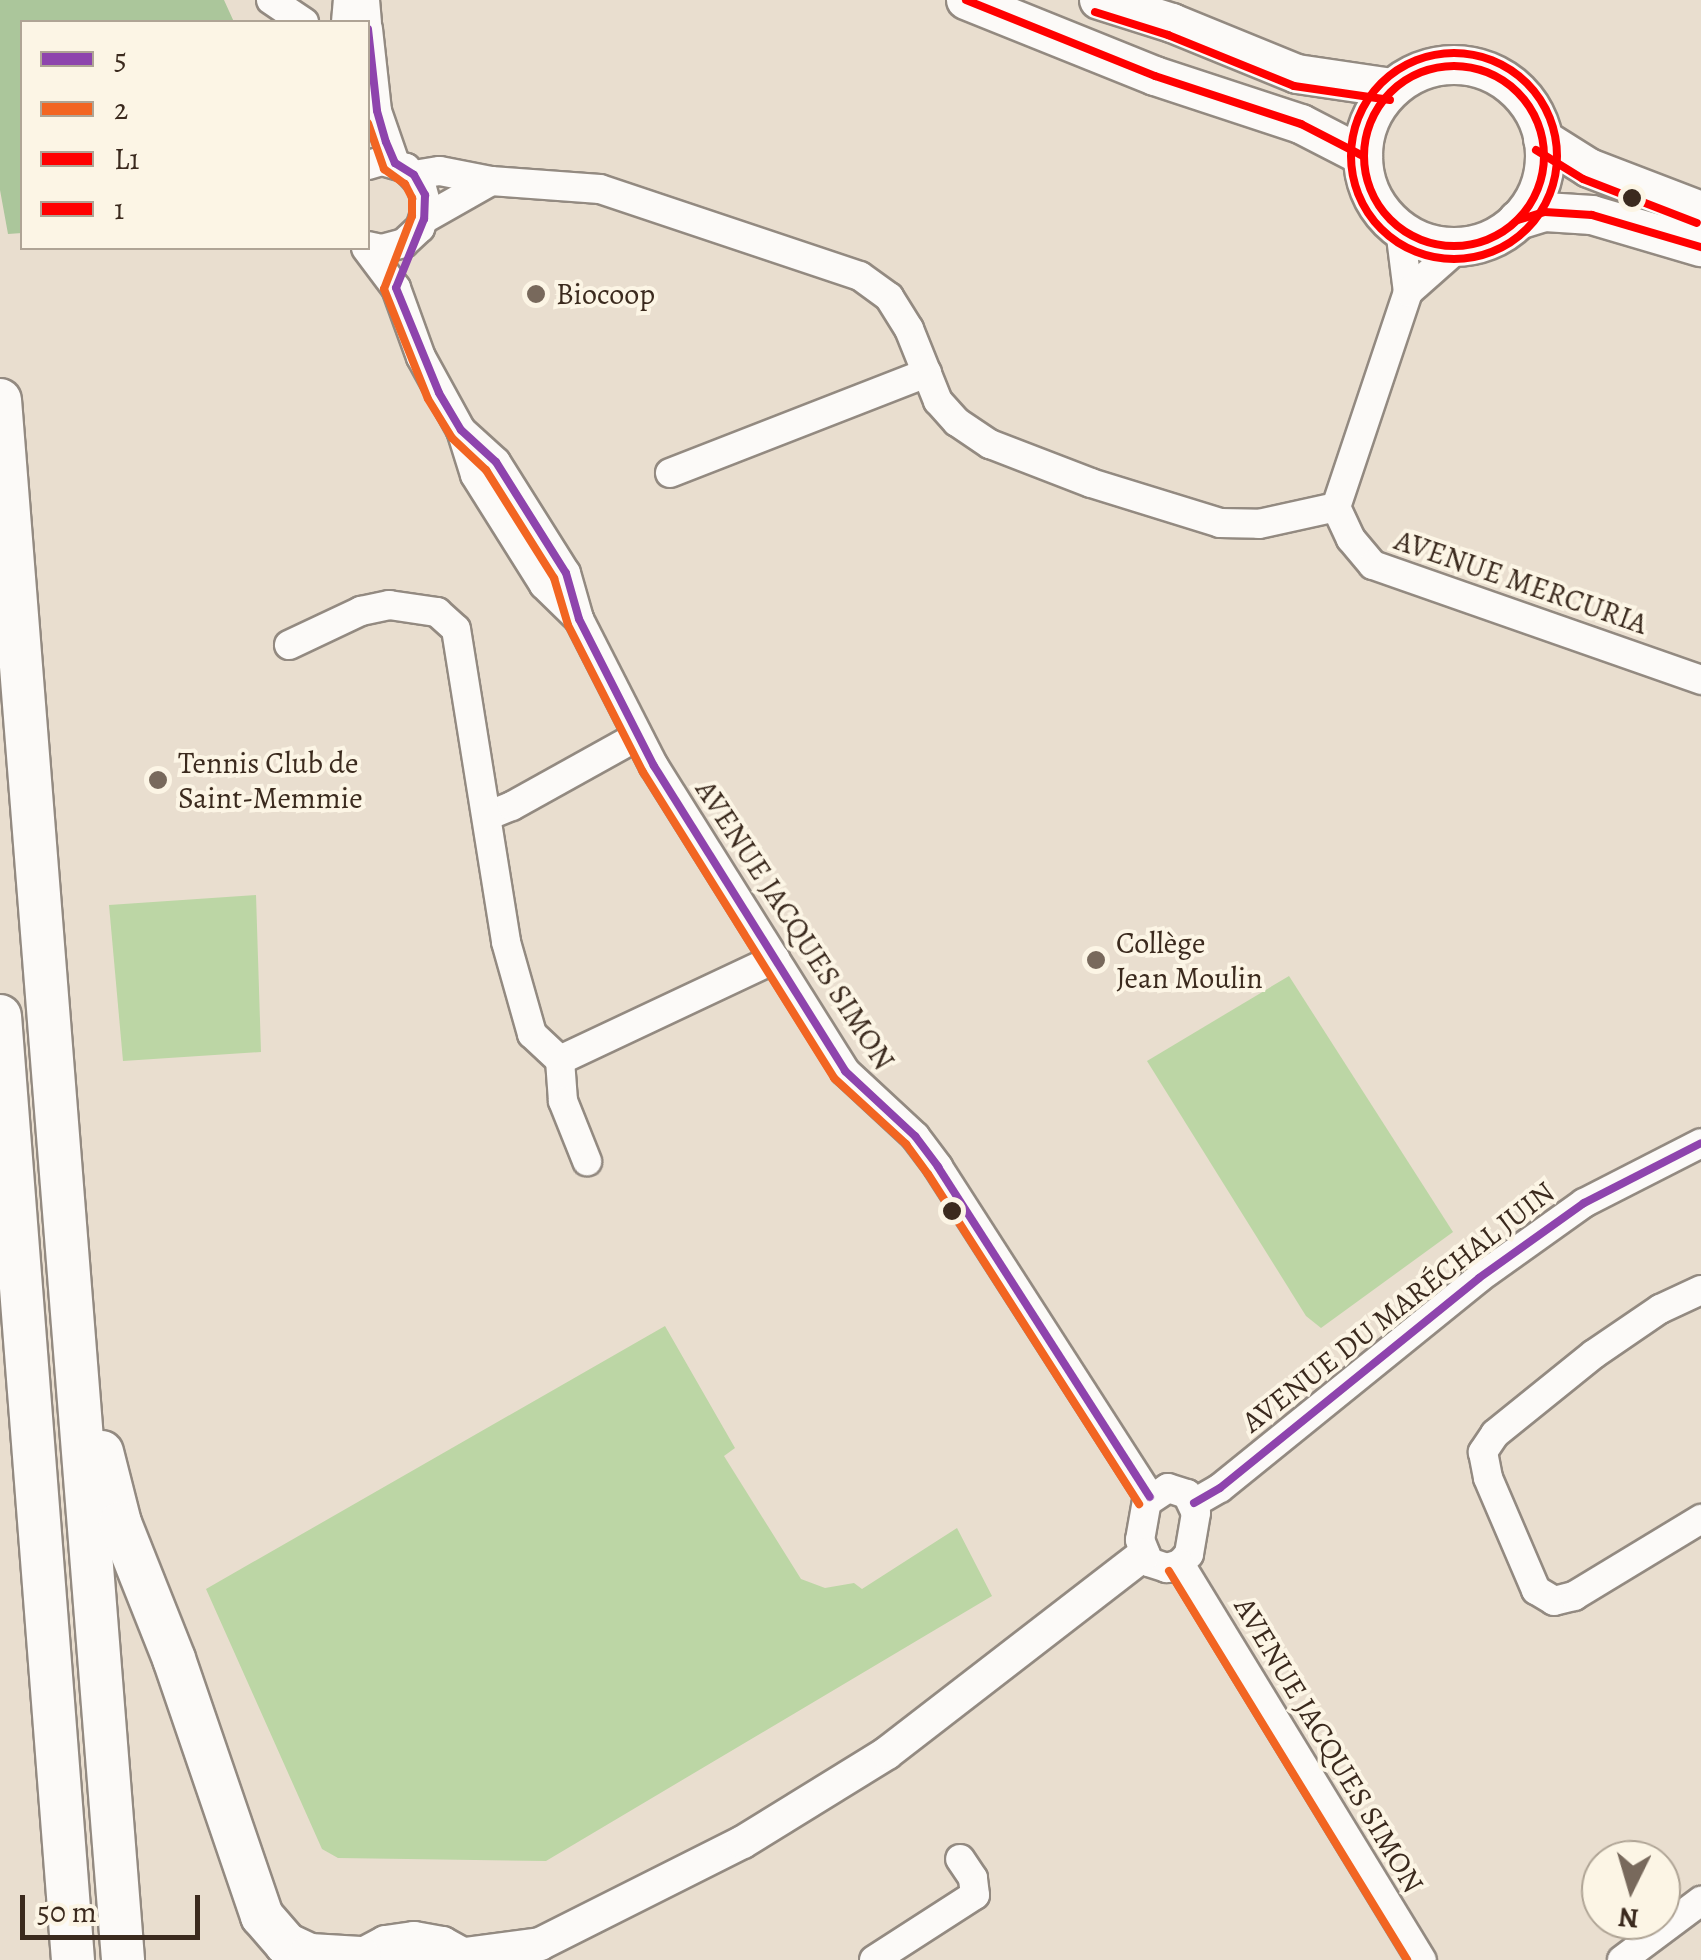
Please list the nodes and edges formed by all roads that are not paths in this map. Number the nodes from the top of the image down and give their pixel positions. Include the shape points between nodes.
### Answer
1 (271, 0) edge
2 (966, 0) edge
3 (1098, 0) edge
4 (301, 20) edge
5 (370, 52) edge
6 (1392, 88) junction
7 (1543, 140) junction
8 (1363, 156) junction
9 (392, 168) edge
10 (491, 182) junction
11 (1701, 211) edge
12 (1518, 220) junction
13 (419, 227) junction
14 (1400, 229) junction
15 (370, 246) edge
16 (1460, 246) junction
17 (1701, 247) edge
18 (370, 250) edge
19 (396, 288) junction
20 (1408, 292) junction
21 (927, 373) junction
22 (0, 400) edge
23 (670, 473) dead end
24 (1336, 507) junction
25 (290, 644) dead end
26 (1701, 680) edge
27 (638, 736) junction
28 (487, 816) junction
29 (774, 958) junction
30 (0, 1016) edge
31 (560, 1060) junction
32 (1701, 1143) edge
33 (587, 1161) dead end
34 (1701, 1290) edge
35 (73, 1348) junction
36 (1150, 1497) junction
37 (1194, 1503) junction
38 (1701, 1519) edge
39 (1143, 1555) junction
40 (1180, 1564) junction
41 (960, 1859) dead end
42 (1701, 1900) edge
43 (534, 1952) edge
44 (462, 1957) edge
45 (359, 1959) edge
46 (73, 1960) edge
47 (122, 1960) edge
48 (874, 1960) edge
49 (1422, 1960) edge
50 (1622, 1960) edge

1 - 4 street
2 - 8 main road via 1154,76 1301,124
3 - 6 main road via 1297,74
5 - 9 street
6 - 7 main road via 1426,70 1477,68 1521,95
6 - 8 main road via 1371,118
7 - 11 main road via 1589,168
7 - 12 main road via 1543,174
8 - 14 main road via 1367,184
9 - 10 street
9 - 13 street via 426,196
10 - 13 street
10 - 21 street via 600,189 860,276 889,296
12 - 16 main road via 1498,235
12 - 17 main road via 1545,212 1592,215
13 - 15 street via 393,248
13 - 19 street
14 - 16 main road via 1424,242
14 - 20 street
16 - 20 street
18 - 19 street, AVENUE JACQUES SIMON
19 - 27 street, AVENUE JACQUES SIMON via 484,490 544,585 579,618
20 - 24 street
21 - 23 street
21 - 24 street via 948,411 990,444 1091,482 1220,523 1259,524
22 - 35 main road
24 - 26 street, AVENUE MERCURIA via 1373,565
25 - 28 street via 361,611 389,605 438,612 456,629 462,650
27 - 28 street
27 - 29 street, AVENUE JACQUES SIMON
28 - 31 street via 506,942 532,1034
29 - 31 street
29 - 36 street, AVENUE JACQUES SIMON via 845,1071 938,1167
30 - 46 main road
31 - 33 street via 563,1101
32 - 37 street, AVENUE DU MARÉCHAL JUIN via 1584,1204 1524,1246
34 - 38 street via 1660,1308 1594,1354 1495,1434 1484,1452 1488,1478 1536,1590 1554,1601 1574,1596
35 - 45 main road via 120,1523 262,1916 286,1944
35 - 47 main road
36 - 37 street via 1175,1488
36 - 39 street
37 - 40 street via 1191,1546
39 - 40 street via 1157,1566
39 - 43 street via 887,1753 743,1842
40 - 49 street, AVENUE JACQUES SIMON
41 - 48 street via 975,1895
42 - 50 street
43 - 44 street
44 - 45 main road via 414,1942

